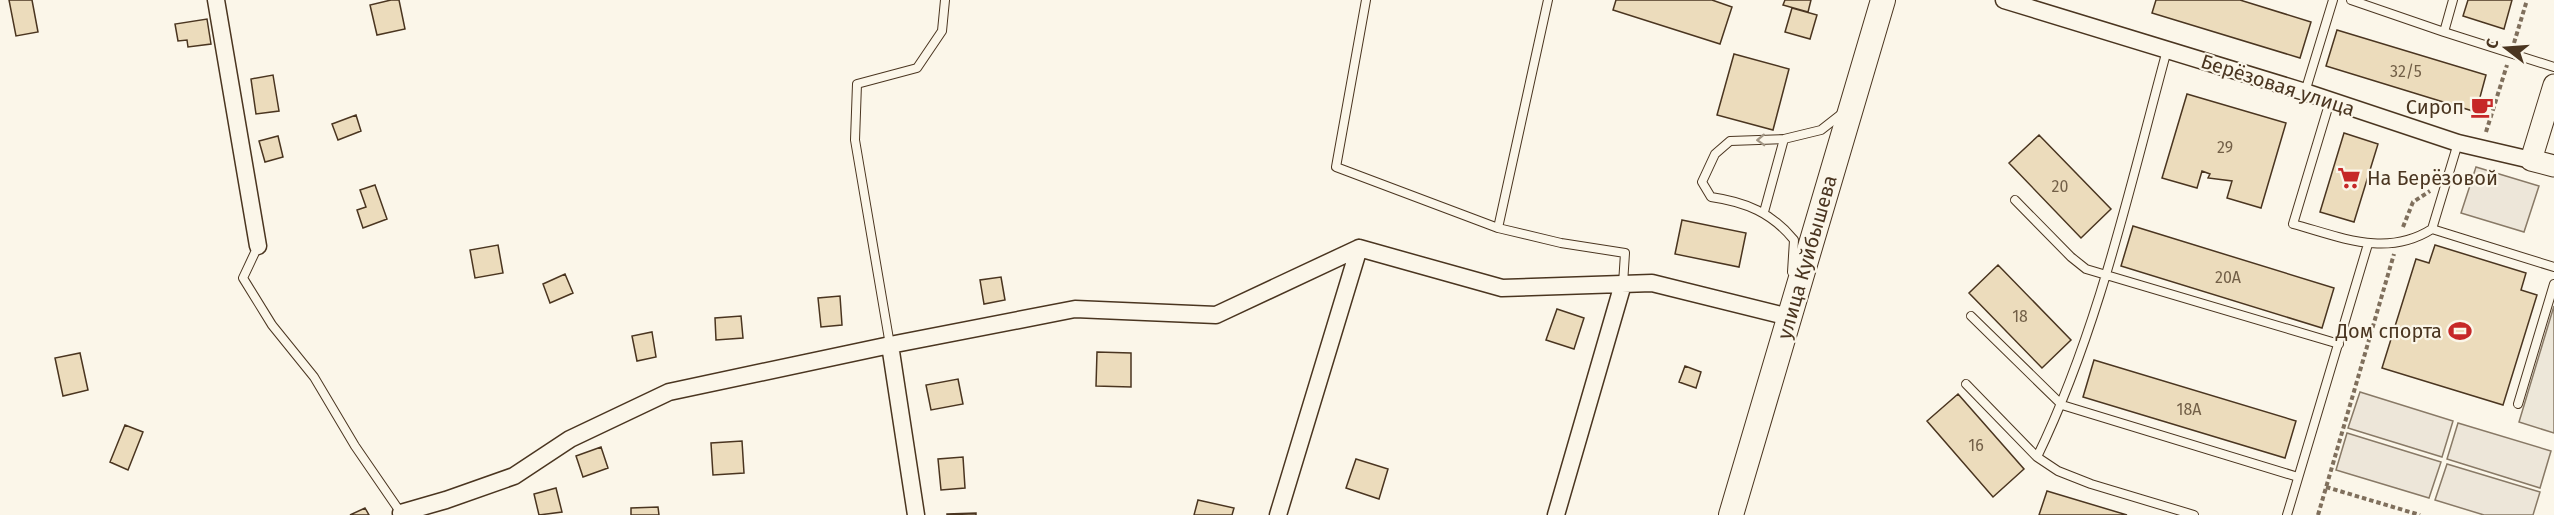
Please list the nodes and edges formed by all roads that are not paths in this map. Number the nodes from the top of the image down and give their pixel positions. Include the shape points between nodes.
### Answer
1 (216, 0) edge
2 (945, 0) edge
3 (1365, 0) edge
4 (1548, 0) edge
5 (1883, 0) edge
6 (2004, 0) edge
7 (2333, 0) edge
8 (2351, 0) edge
9 (2453, 0) edge
10 (2444, 32) junction
11 (2168, 50) junction
12 (2554, 67) edge
13 (2554, 85) edge
14 (2305, 92) junction
15 (2330, 101) junction
16 (1852, 106) junction
17 (1784, 139) junction
18 (2458, 143) junction
19 (2531, 160) junction
20 (2554, 166) edge
21 (2015, 200) dead end
22 (1764, 212) junction
23 (1498, 228) junction
24 (2432, 229) junction
25 (2368, 244) junction
26 (258, 246) joint
27 (1359, 248) junction
28 (2554, 267) edge
29 (2105, 274) junction
30 (1623, 284) junction
31 (2554, 285) edge
32 (1971, 316) dead end
33 (1790, 317) junction
34 (2339, 344) junction
35 (890, 345) junction
36 (1966, 384) dead end
37 (2518, 404) dead end
38 (2062, 405) junction
39 (2037, 457) junction
40 (2298, 477) junction
41 (401, 513) joint
42 (916, 515) edge
43 (1278, 515) edge
44 (1556, 515) edge
45 (1731, 515) edge
46 (2194, 515) edge
47 (2287, 515) edge

1 - 26 street
2 - 35 lane via 942,31 918,68 857,84 855,140
3 - 23 lane via 1336,167
4 - 23 lane
5 - 16 main road, улица Куйбышева
6 - 11 street, Берёзовая улица
7 - 14 lane
8 - 10 lane
9 - 10 lane
10 - 12 lane
11 - 14 street, Берёзовая улица
11 - 29 lane
13 - 19 street
14 - 15 street, Берёзовая улица
15 - 18 street, Берёзовая улица
15 - 25 lane via 2293,224
16 - 17 lane via 1821,130
16 - 33 main road, улица Куйбышева
17 - 22 lane
17 -> 22 lane via 1730,141 1715,154 1702,182 1711,197
18 - 19 street, Берёзовая улица
18 - 24 lane
19 - 20 street, Берёзовая улица
21 - 29 lane via 2071,257 2086,269
22 - 33 lane via 1794,240
23 - 30 lane via 1625,253
24 - 25 lane via 2397,243
24 - 28 lane
25 - 34 lane
26 - 41 lane via 243,278 272,326 314,377
27 - 30 street via 1502,288
27 - 35 street via 1216,315 1075,309
27 - 43 street
29 - 34 lane
29 - 38 lane
30 - 33 street via 1652,283
30 - 44 street
31 - 37 lane
32 - 38 lane
33 - 45 main road, улица Куйбышева
34 - 40 lane
35 - 41 street via 669,392 570,439 514,476
35 - 42 street
36 - 39 lane
38 - 39 lane
38 - 40 lane
39 - 46 lane via 2058,471 2091,484
40 - 47 lane

